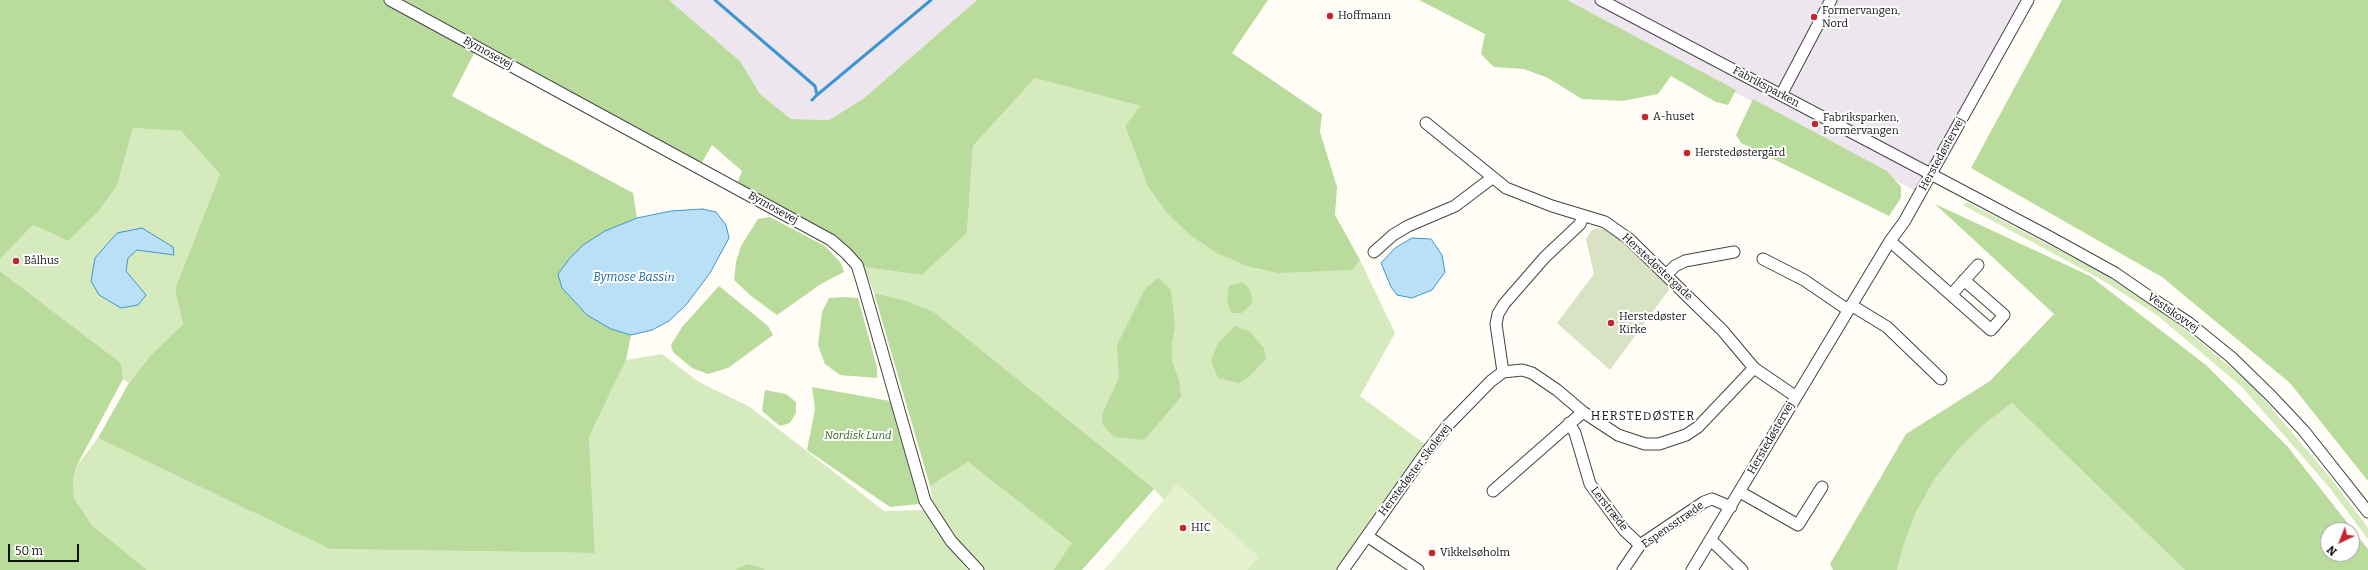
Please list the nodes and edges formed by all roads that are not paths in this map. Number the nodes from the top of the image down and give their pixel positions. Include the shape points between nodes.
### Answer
1 (390, 0) edge
2 (1601, 0) edge
3 (1831, 0) edge
4 (2028, 0) edge
5 (1781, 95) junction
6 (1426, 123) dead end
7 (1931, 174) junction
8 (1492, 178) junction
9 (1583, 216) junction
10 (1890, 241) junction
11 (1374, 252) dead end
12 (1734, 252) dead end
13 (1762, 259) dead end
14 (1978, 265) dead end
15 (1667, 274) junction
16 (1964, 280) junction
17 (1951, 295) junction
18 (1850, 308) junction
19 (1754, 368) junction
20 (1503, 372) junction
21 (1941, 379) dead end
22 (1795, 396) junction
23 (1583, 412) junction
24 (1569, 423) junction
25 (1822, 487) dead end
26 (1493, 491) dead end
27 (1740, 492) junction
28 (1731, 507) junction
29 (2368, 512) edge
30 (1367, 536) junction
31 (1710, 540) junction
32 (1640, 545) junction
33 (1738, 569) edge
34 (978, 570) edge
35 (1343, 570) edge
36 (1418, 570) edge
37 (1623, 570) edge
38 (1692, 570) edge

1 - 34 street, Bymosevej via 817,233 846,253 857,265 925,501 951,541
2 - 5 street, Fabriksparken
3 - 5 street
4 - 7 street, Herstedøstervej
5 - 7 street, Fabriksparken
6 - 8 street, Herstedøstergade
7 - 10 street, Herstedøstervej via 1904,222
7 - 29 street, Vestskovvej via 2115,273 2189,323 2231,357 2271,396 2304,431
8 - 9 street, Herstedøstergade via 1524,196
8 - 11 street via 1455,206 1408,226
9 - 15 street, Herstedøstergade via 1605,222 1629,239
9 - 20 street via 1580,224 1545,257 1498,314 1496,324
10 - 17 street
10 - 18 street, Herstedøstervej
12 - 15 street via 1685,261
13 - 18 street via 1804,280
14 - 16 street
15 - 19 street, Herstedøstergade via 1723,331
16 - 17 street
16 - 17 street via 2004,315 1991,330
18 - 21 street via 1887,327
18 - 22 street, Herstedøstervej
19 - 22 street, Herstedøstergade
19 - 23 street via 1698,427 1673,441 1645,444 1631,441
20 - 23 street via 1532,372
20 - 30 street, Herstedøster Skolevej via 1448,426
22 - 27 street, Herstedøstervej
23 - 24 street
24 - 26 street
24 - 32 street, Lerstræde via 1575,433 1590,484 1624,530
25 - 27 street via 1798,525
27 - 28 street, Herstedøstervej
28 - 31 street, Herstedøstervej
28 - 32 street, Espensstræde via 1712,499
30 - 35 street, Herstedøster Skolevej
30 - 36 street
31 - 33 street
31 - 38 street, Herstedøstervej
32 - 37 street, Espensstræde

